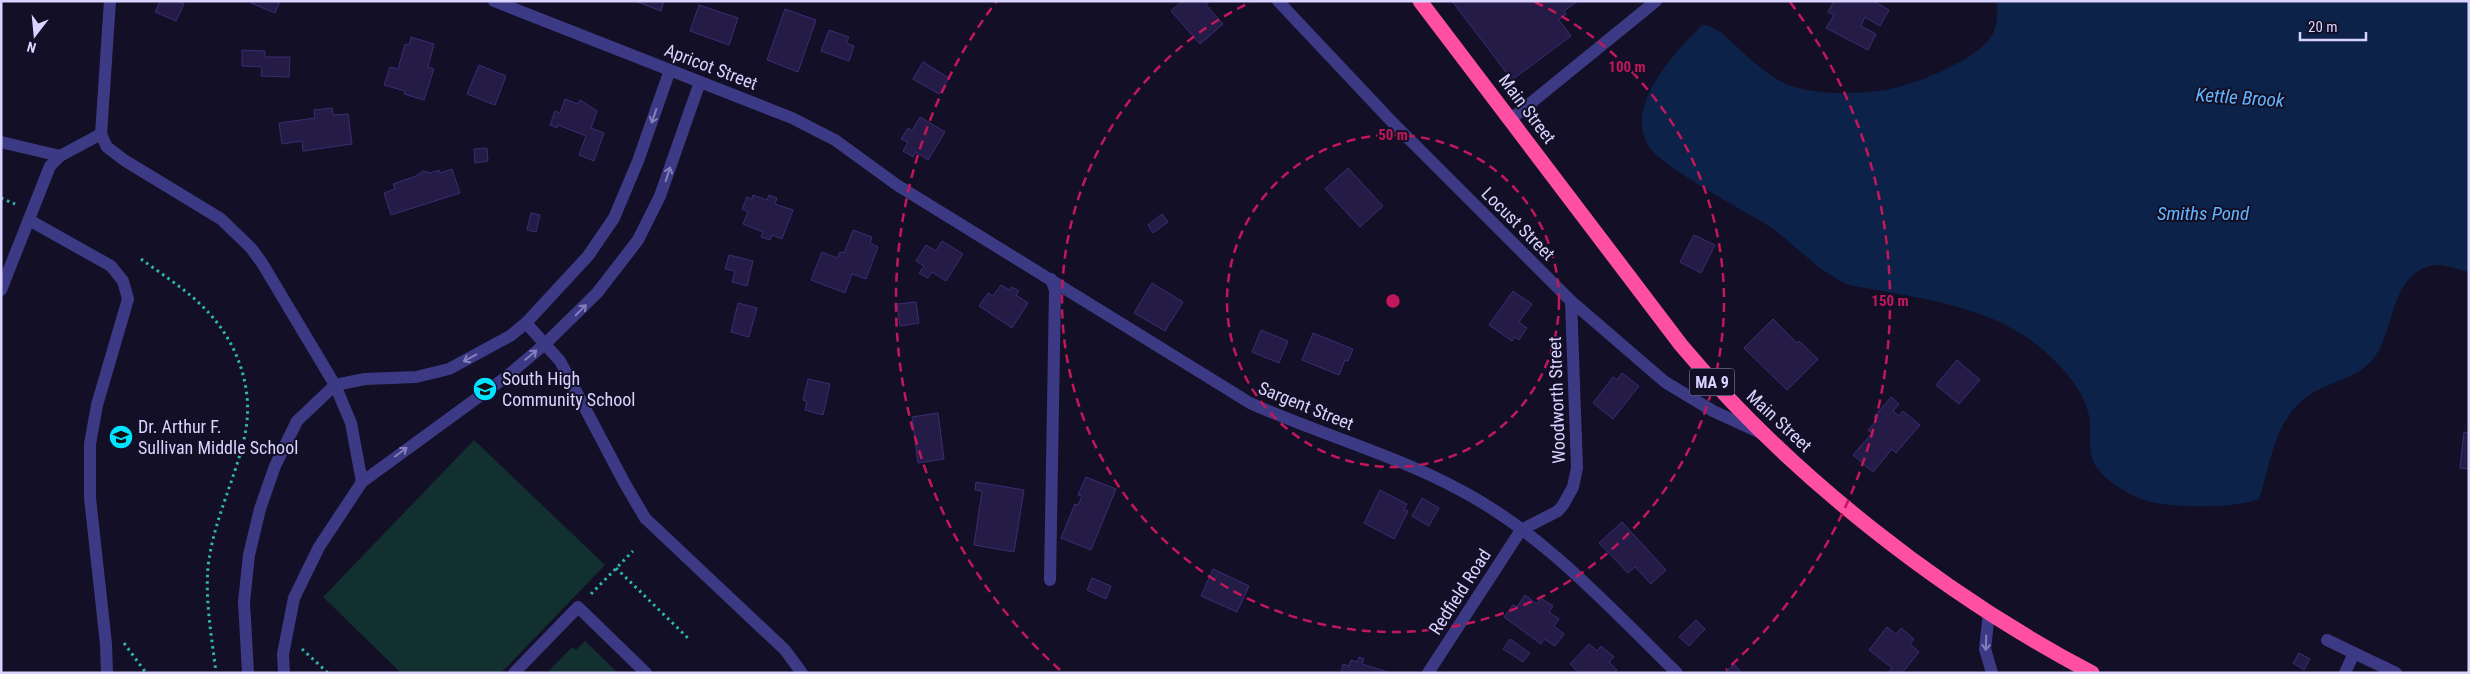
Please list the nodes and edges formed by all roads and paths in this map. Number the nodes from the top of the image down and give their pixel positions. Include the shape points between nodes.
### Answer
1 (110, 1) edge
2 (494, 1) edge
3 (1278, 1) edge
4 (1420, 1) edge
5 (1656, 1) edge
6 (670, 70) junction
7 (700, 82) junction
8 (1511, 119) junction
9 (101, 134) junction
10 (1, 142) edge
11 (60, 156) junction
12 (904, 189) joint
13 (1, 198) edge
14 (15, 204) dead end
15 (29, 220) junction
16 (141, 259) dead end
17 (1051, 279) junction
18 (1, 290) edge
19 (1571, 301) junction
20 (526, 323) junction
21 (546, 343) junction
22 (334, 385) junction
23 (1763, 434) junction
24 (362, 482) junction
25 (1521, 530) junction
26 (633, 551) dead end
27 (616, 568) junction
28 (1050, 580) dead end
29 (591, 594) dead end
30 (1989, 613) junction
31 (120, 637) dead end
32 (690, 640) dead end
33 (2327, 640) dead end
34 (298, 645) dead end
35 (2354, 652) junction
36 (107, 673) edge
37 (146, 673) edge
38 (216, 673) edge
39 (248, 673) edge
40 (284, 673) edge
41 (328, 673) edge
42 (514, 673) edge
43 (646, 673) edge
44 (802, 673) edge
45 (1428, 673) edge
46 (1678, 673) edge
47 (1992, 673) edge
48 (2092, 673) edge
49 (2345, 673) edge
50 (2396, 673) edge

1 - 9 street
2 - 6 street, Apricot Street
3 - 19 street, Locust Street via 1483,215
4 - 8 highway, Main Street / MA 9
5 - 8 street
6 - 7 street, Apricot Street
6 -> 20 street via 614,218 588,256
7 - 12 street, Apricot Street via 783,114 828,136
21 -> 7 street via 597,293 638,240 660,196
8 - 23 highway, Main Street / MA 9 via 1681,345 1718,389
9 - 11 street
9 - 22 street via 107,147 124,160 221,219 251,248
10 - 11 street
11 - 15 street via 50,166
12 - 17 street, Sargent Street
13 - 14 path
15 - 18 street
15 - 36 street via 111,266 123,281 128,299 97,405 90,444 90,498
16 - 38 path via 209,312 232,344 248,400 244,439 217,522 208,567
17 - 25 street, Sargent Street via 1250,403 1296,424 1422,471 1462,490
17 - 28 street via 1054,290
19 - 23 street, Locust Street via 1665,382 1713,411
19 - 25 street, Woodworth Street via 1576,475 1568,497 1558,511
20 - 21 street
20 -> 22 street via 510,336 449,369 416,377 365,379
24 -> 21 street via 506,377
21 - 44 street via 574,385 645,518 785,650
22 - 24 street via 351,423
22 - 39 street via 297,421 275,466 260,509 249,555 244,602
23 - 30 highway, Main Street / MA 9 via 1846,506
24 - 40 street via 319,547 294,598 283,654
25 - 45 street, Redfield Road
25 - 46 street, Sargent Street via 1555,556
26 - 27 path
27 - 29 path
27 - 32 path
30 -> 47 street via 1985,648
30 - 48 highway, Main Street / MA 9
31 - 37 path
33 - 35 street
34 - 41 path
35 - 49 street
35 - 50 street
42 - 43 street via 578,607

